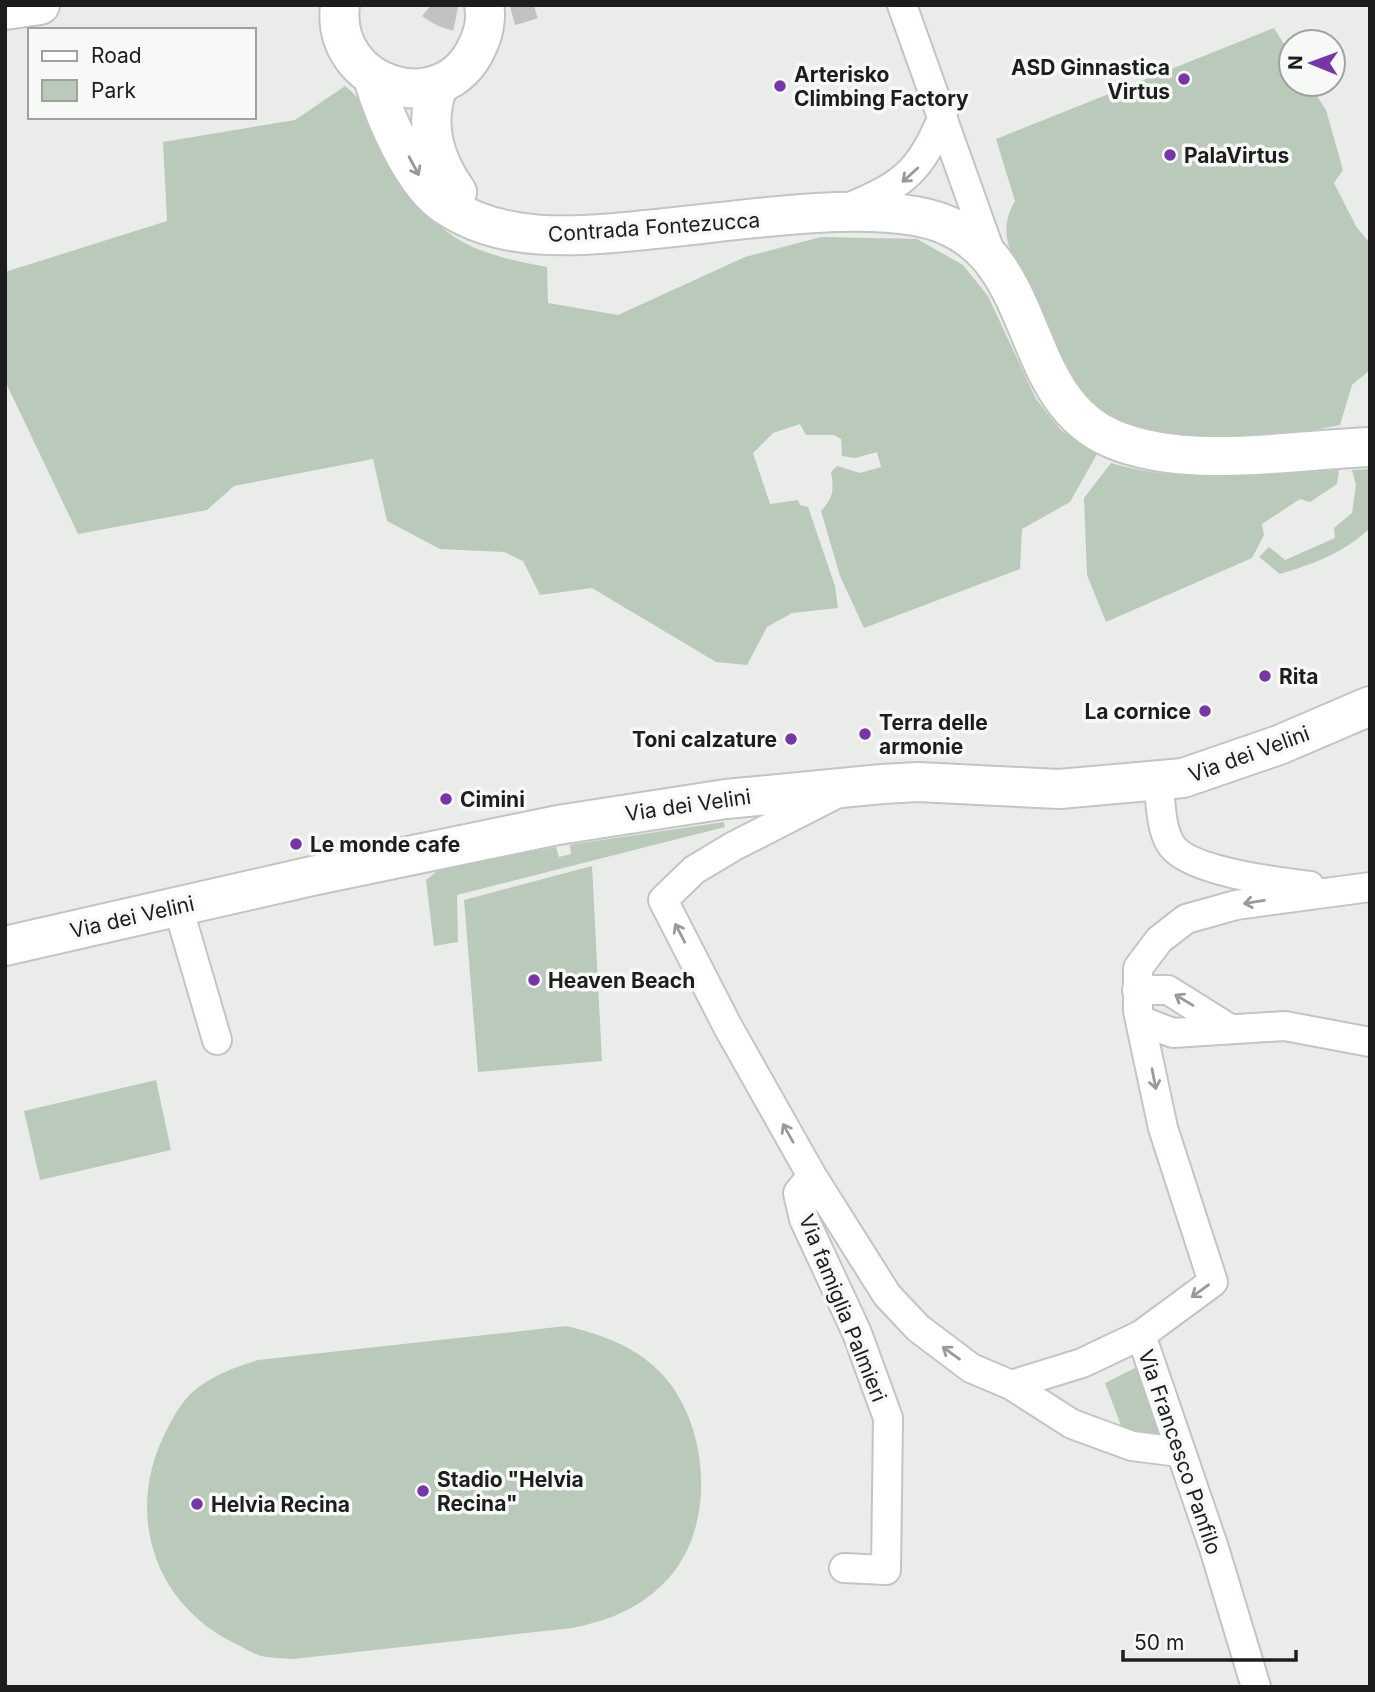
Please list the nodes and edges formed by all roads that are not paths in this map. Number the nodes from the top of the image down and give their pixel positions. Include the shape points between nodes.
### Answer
1 (40, 5) edge
2 (902, 5) edge
3 (5, 10) edge
4 (331, 10) edge
5 (490, 15) edge
6 (373, 78) junction
7 (439, 84) junction
8 (943, 117) junction
9 (835, 214) junction
10 (476, 219) junction
11 (994, 263) junction
12 (1365, 445) edge
13 (1370, 706) edge
14 (1158, 780) junction
15 (851, 787) junction
16 (1357, 888) edge
17 (178, 907) junction
18 (5, 946) edge
19 (1137, 990) junction
20 (1142, 1021) junction
21 (1227, 1027) junction
22 (217, 1040) dead end
23 (1370, 1042) edge
24 (812, 1176) junction
25 (1141, 1335) junction
26 (1011, 1385) junction
27 (1179, 1452) junction
28 (844, 1568) dead end
29 (1256, 1687) edge

1 - 3 street
2 - 8 street, Contrada Fontezucca
4 - 6 street via 355,63
5 - 7 street via 474,56
6 - 7 street via 394,87 417,89
6 -> 10 street, Contrada Fontezucca via 382,106 425,186 447,207
7 - 10 street via 432,100 430,132 437,158
8 -> 9 street, Contrada Fontezucca via 919,167 882,194
8 - 11 street, Contrada Fontezucca
9 - 10 street, Contrada Fontezucca via 541,235 504,230
9 - 11 street, Contrada Fontezucca via 916,217 947,226 973,242
11 - 12 street, Contrada Fontezucca via 1020,303 1061,398 1076,415 1112,439 1151,450 1222,455
13 - 14 street, Via dei Velini via 1203,772
14 - 15 street, Via dei Velini via 1059,789 918,782
14 - 16 street via 1168,841 1178,855 1202,867
15 - 17 street, Via dei Velini via 712,800 558,825
24 -> 15 street, Via famiglia Palmieri via 663,900 694,870
16 -> 19 street, Via Francesco Panfilo via 1236,905 1186,919 1159,940 1138,968
17 - 18 street, Via dei Velini
17 - 22 street
19 - 20 street, Via Francesco Panfilo
21 -> 19 street via 1168,990
20 - 21 street via 1173,1033
20 -> 25 street, Via Francesco Panfilo via 1163,1128 1213,1282
21 - 23 street via 1285,1026
26 -> 24 street, Via famiglia Palmieri via 971,1368 918,1328 887,1295
24 - 28 street, Via famiglia Palmieri via 798,1194 804,1219 858,1333 888,1418 887,1570
25 - 26 street via 1082,1363
25 - 27 street, Via Francesco Panfilo
26 - 27 street, Via famiglia Palmieri via 1072,1424 1132,1446
27 - 29 street, Via Francesco Panfilo

